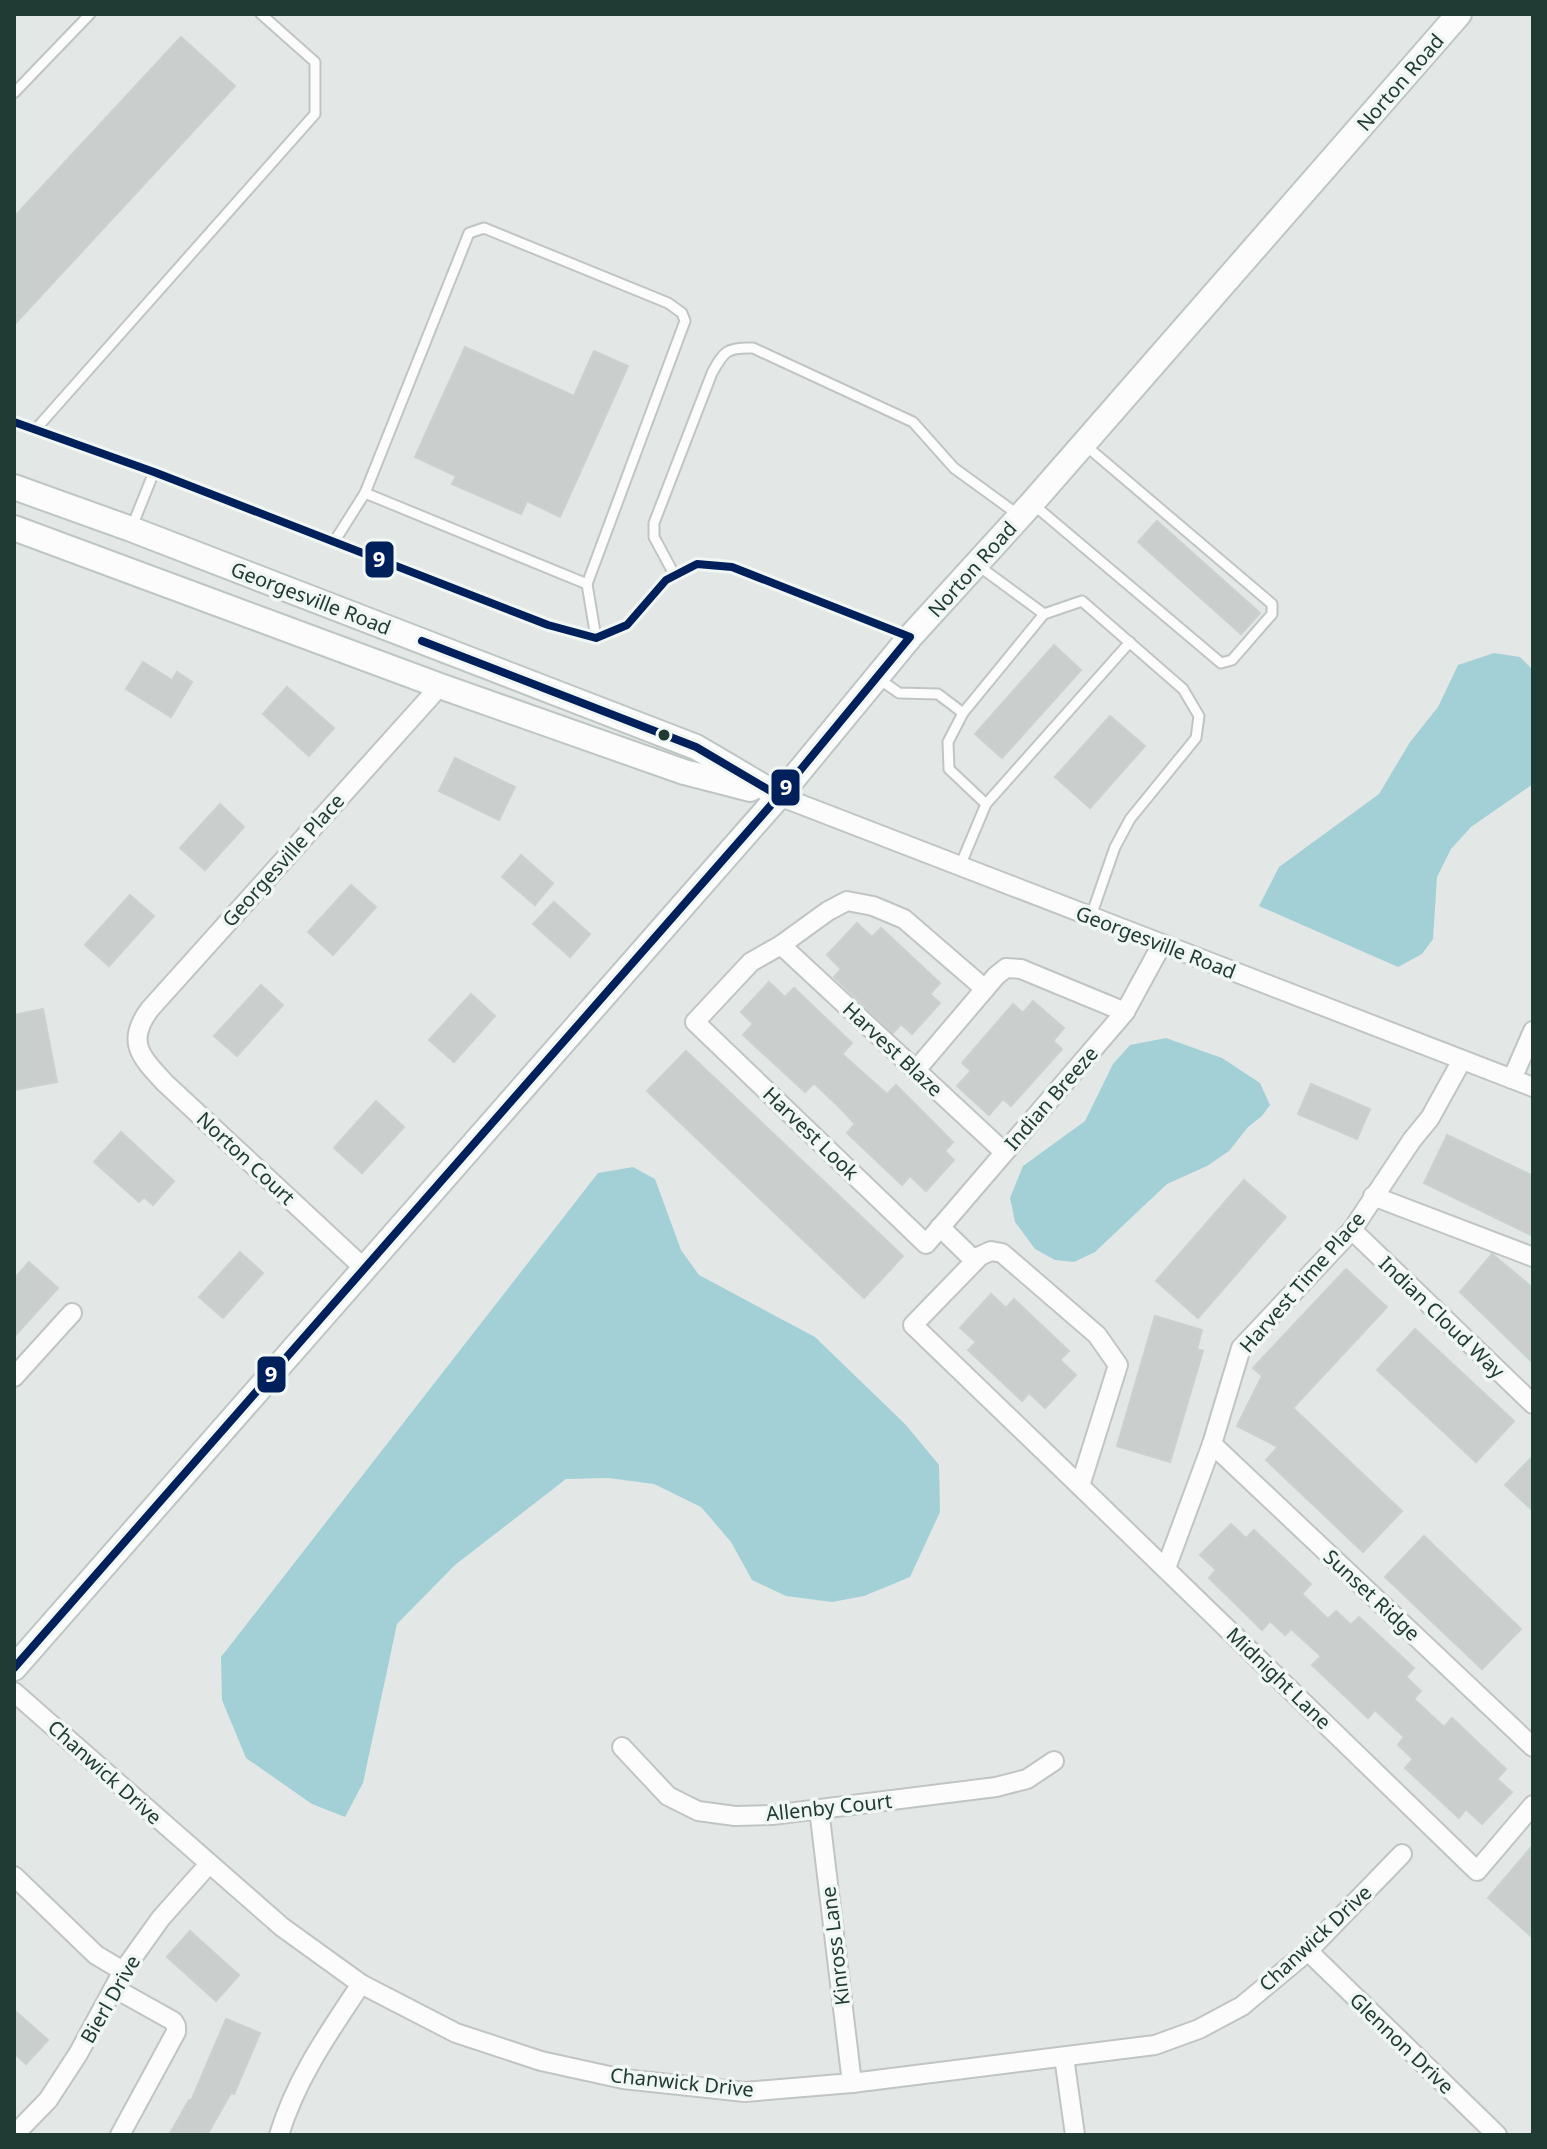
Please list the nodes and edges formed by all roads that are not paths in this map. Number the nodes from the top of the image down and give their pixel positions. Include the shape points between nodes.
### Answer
1 (90, 14) edge
2 (261, 14) edge
3 (1459, 14) edge
4 (14, 93) edge
5 (14, 422) edge
6 (35, 430) junction
7 (1083, 444) junction
8 (154, 472) junction
9 (14, 487) edge
10 (365, 493) junction
11 (1026, 510) junction
12 (14, 528) edge
13 (131, 529) junction
14 (334, 542) junction
15 (976, 564) junction
16 (675, 576) junction
17 (587, 584) junction
18 (1044, 614) junction
19 (910, 637) junction
20 (596, 638) junction
21 (1130, 642) junction
22 (877, 678) junction
23 (440, 686) junction
24 (963, 713) junction
25 (779, 796) junction
26 (986, 804) junction
27 (960, 866) junction
28 (1091, 916) junction
29 (1162, 944) junction
30 (781, 945) junction
31 (985, 989) junction
32 (1125, 1012) junction
33 (1533, 1031) edge
34 (137, 1040) joint
35 (1462, 1060) junction
36 (916, 1070) junction
37 (1512, 1079) junction
38 (1533, 1087) edge
39 (1004, 1152) junction
40 (1373, 1196) junction
41 (940, 1227) junction
42 (1352, 1230) junction
43 (926, 1244) joint
44 (1533, 1257) edge
45 (975, 1261) junction
46 (365, 1269) junction
47 (72, 1313) dead end
48 (14, 1377) edge
49 (1533, 1404) edge
50 (1212, 1444) junction
51 (1080, 1486) junction
52 (1166, 1568) junction
53 (14, 1668) edge
54 (14, 1692) edge
55 (622, 1747) dead end
56 (1533, 1747) edge
57 (1054, 1761) dead end
58 (1533, 1805) edge
59 (819, 1809) junction
60 (1402, 1854) dead end
61 (209, 1864) junction
62 (14, 1876) edge
63 (1308, 1951) junction
64 (123, 1971) junction
65 (361, 1984) junction
66 (114, 1988) junction
67 (1064, 2057) junction
68 (852, 2083) junction
69 (18, 2126) edge
70 (1491, 2133) edge
71 (120, 2135) edge
72 (279, 2135) edge
73 (1075, 2135) edge

1 - 4 lane
2 - 6 lane via 315,62 315,114
3 - 7 main road, Norton Road
5 - 6 lane
6 - 8 lane
7 - 11 main road, Norton Road
7 - 11 lane via 1272,604 1272,614 1232,660 1221,663
8 - 13 lane
8 - 14 lane
9 - 13 main road, Georgesville Road
10 - 14 lane
10 - 17 lane
10 - 17 lane via 469,233 484,228 640,291 677,308 685,321
11 - 15 main road, Norton Road
11 - 16 lane via 954,468 913,422 753,348 736,348 723,354 712,373 654,523 654,537
12 - 23 main road, Georgesville Road
13 - 25 main road, Georgesville Road via 696,747
14 - 20 lane via 548,625
15 - 18 lane
15 - 19 main road, Norton Road
16 - 19 lane via 697,564 732,567
16 - 20 lane via 627,625
17 - 20 lane
18 - 21 lane via 1082,601
18 - 24 lane
19 - 22 main road, Norton Road
21 - 26 lane
21 - 28 lane via 1183,689 1199,716 1196,738 1130,819
22 - 24 lane via 899,693 938,694
22 - 25 main road, Norton Road
23 - 25 main road, Georgesville Road via 684,772
23 - 34 street, Georgesville Place via 150,1009 139,1023
24 - 26 lane via 948,742 949,769
25 - 27 street, Georgesville Road
25 - 46 main road, Norton Road
26 - 27 lane
27 - 28 street, Georgesville Road
28 - 29 street, Georgesville Road
29 - 32 street, Indian Breeze
29 - 35 street, Georgesville Road
30 - 31 street via 847,901 873,906 904,919
30 - 36 street, Harvest Blaze
30 - 43 street, Harvest Look via 751,962 695,1022
31 - 32 street via 1006,968 1021,969
31 - 36 street
32 - 39 street, Indian Breeze
33 - 37 street
34 - 46 street, Norton Court via 139,1053 165,1083
35 - 37 street, Georgesville Road
35 - 40 street, Harvest Time Place via 1430,1118
36 - 39 street, Harvest Blaze
37 - 38 street, Georgesville Road
39 - 41 street, Indian Breeze
40 - 42 street, Harvest Time Place
40 - 44 street
41 - 43 street, Indian Breeze
41 - 45 street
42 - 49 street, Indian Cloud Way
42 - 50 street, Harvest Time Place via 1241,1348
45 - 51 street via 991,1251 1002,1253 1097,1335 1118,1365
45 - 51 street, Midnight Lane via 913,1325
46 - 53 main road, Norton Road
47 - 48 street
50 - 52 street, Harvest Time Place
50 - 56 street, Sunset Ridge
51 - 52 street, Midnight Lane
52 - 58 street, Midnight Lane via 1477,1871
54 - 61 street, Chanwick Drive
55 - 59 street, Allenby Court via 668,1796 698,1811 735,1816
57 - 59 street, Allenby Court via 1027,1779 996,1787
59 - 68 street, Kinross Lane
60 - 63 street, Chanwick Drive
61 - 64 street, Bierl Drive
61 - 65 street, Chanwick Drive via 282,1927
62 - 64 street via 96,1955
63 - 67 street, Chanwick Drive via 1242,2006 1199,2029 1155,2045
63 - 70 street, Glennon Drive
64 - 66 street, Bierl Drive
65 - 68 street, Chanwick Drive via 456,2033 541,2061 623,2079 745,2092
65 - 72 street via 314,2056
66 - 69 street, Bierl Drive via 48,2100
66 - 71 street via 176,2026
67 - 68 street, Chanwick Drive
67 - 73 street

